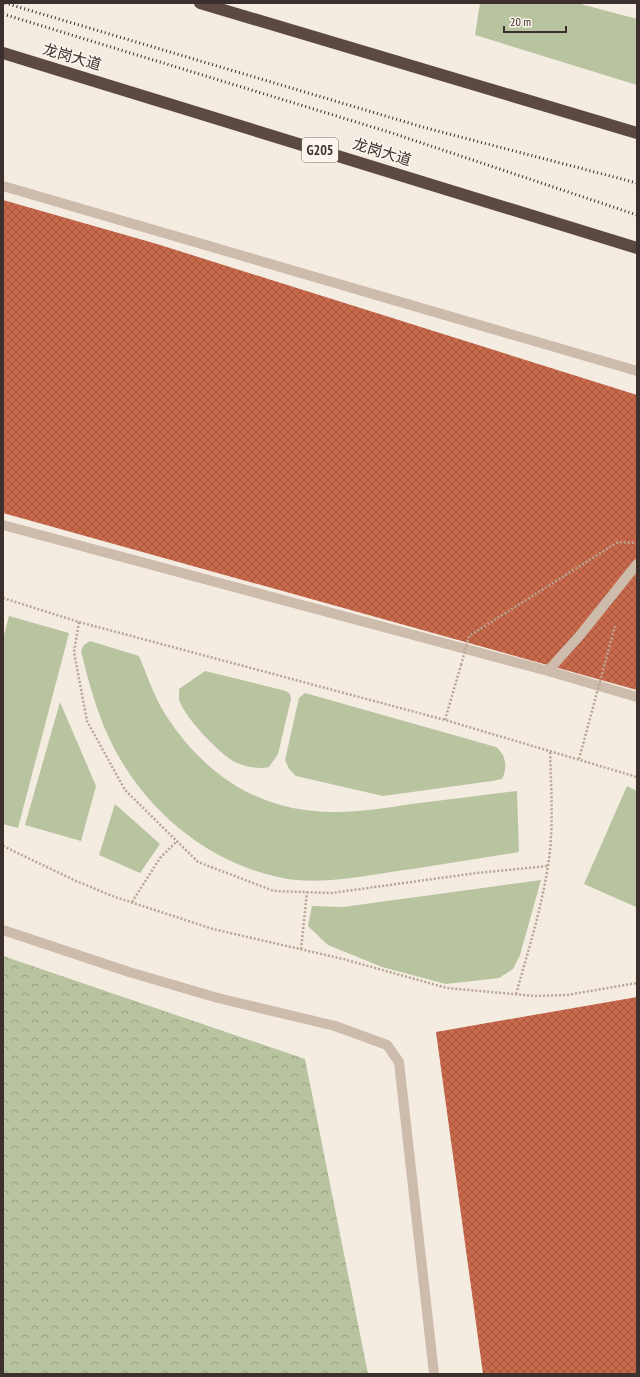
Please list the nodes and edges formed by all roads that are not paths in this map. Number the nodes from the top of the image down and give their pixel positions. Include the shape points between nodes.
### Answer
1 (200, 3) edge
2 (3, 53) edge
3 (637, 133) edge
4 (3, 186) edge
5 (637, 248) edge
6 (637, 371) edge
7 (3, 525) edge
8 (637, 564) edge
9 (548, 671) junction
10 (637, 697) edge
11 (3, 930) edge
12 (434, 1374) edge

1 - 3 highway
2 - 5 highway, 龙岗大道 / G205
4 - 6 street
7 - 9 street
8 - 9 street
9 - 10 street
11 - 12 street via 129,972 218,998 335,1026 387,1045 398,1062

